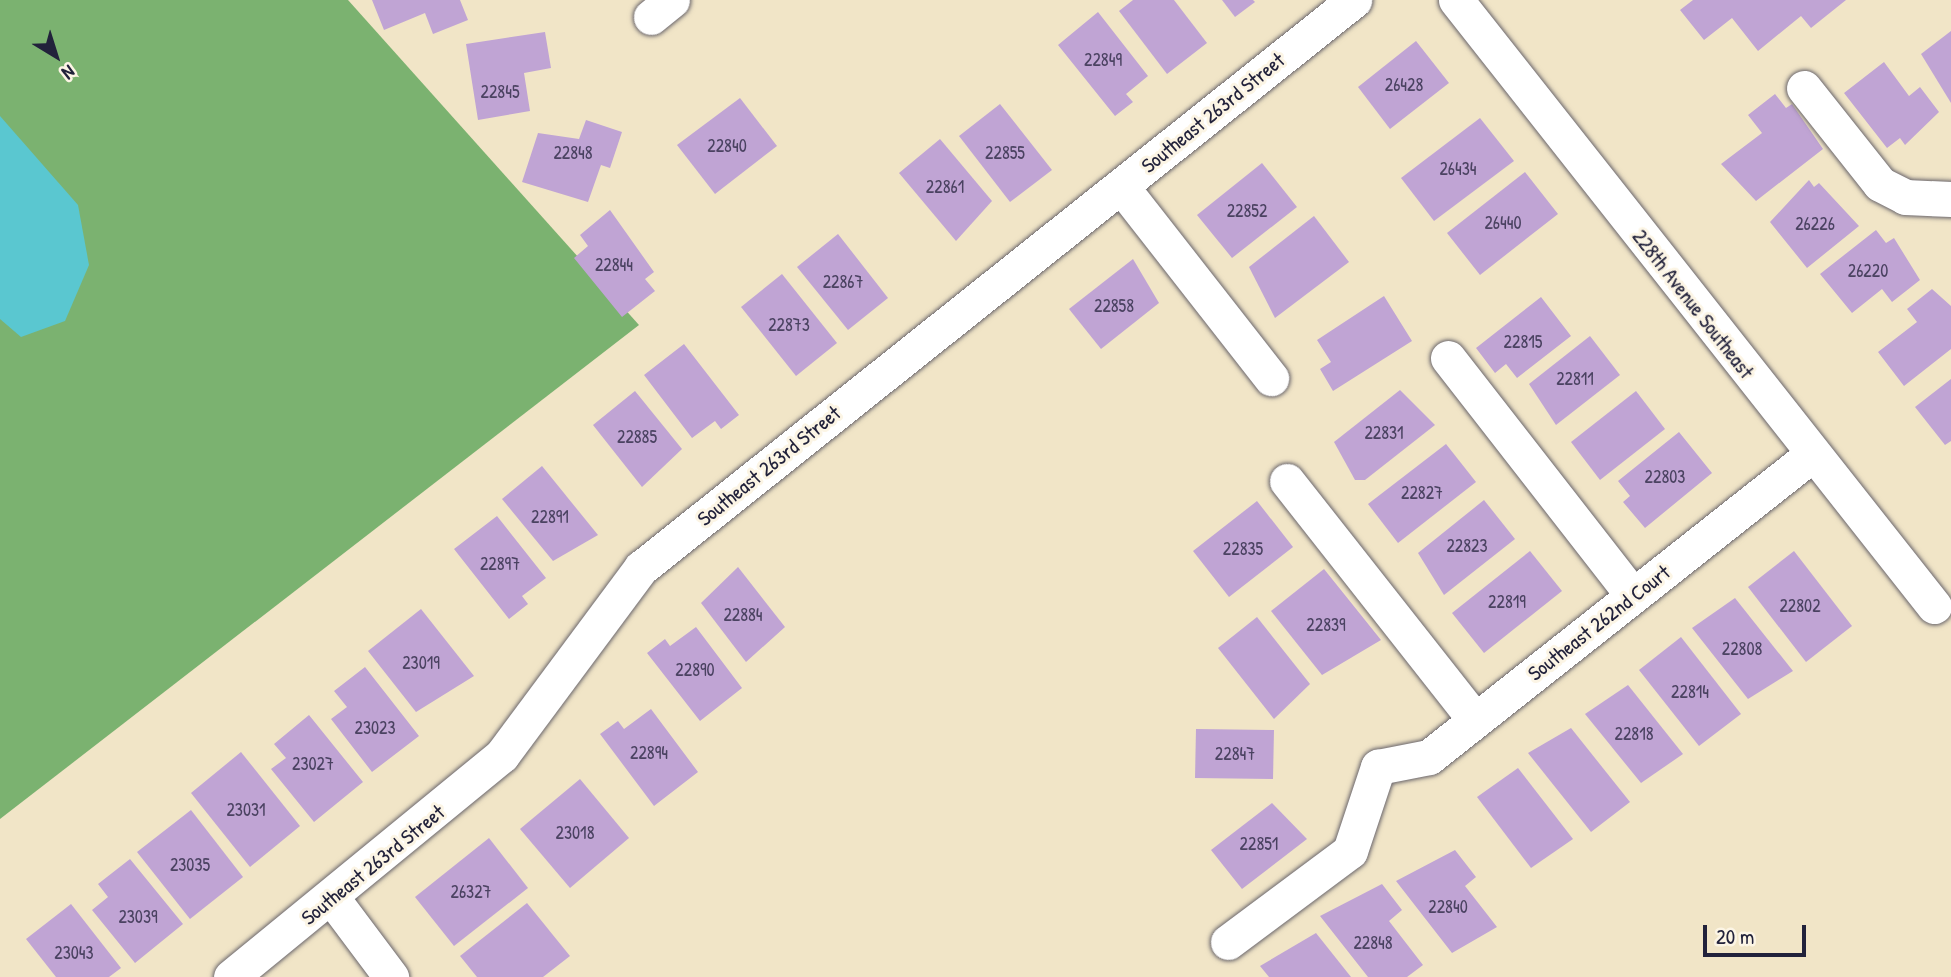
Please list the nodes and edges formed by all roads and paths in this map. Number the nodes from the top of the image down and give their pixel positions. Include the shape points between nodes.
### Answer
1 (1354, 0) edge
2 (1456, 0) edge
3 (1804, 88) dead end
4 (1121, 186) junction
5 (1951, 199) edge
6 (1448, 358) dead end
7 (1271, 378) dead end
8 (1810, 456) junction
9 (1287, 481) dead end
10 (1633, 596) junction
11 (1934, 606) dead end
12 (1475, 720) junction
13 (332, 898) junction
14 (1228, 942) dead end
15 (231, 977) edge
16 (391, 977) edge

1 - 4 street, Southeast 263rd Street
2 - 8 street, 228th Avenue Southeast
3 - 5 street via 1880,184 1905,197
4 - 7 street
4 - 13 street, Southeast 263rd Street via 641,568 502,755
6 - 10 street
8 - 10 street, Southeast 262nd Court
8 - 11 street, 228th Avenue Southeast
9 - 12 street
10 - 12 street, Southeast 262nd Court
12 - 14 street, Southeast 262nd Court via 1429,757 1378,767 1350,851
13 - 15 street, Southeast 263rd Street
13 - 16 street

